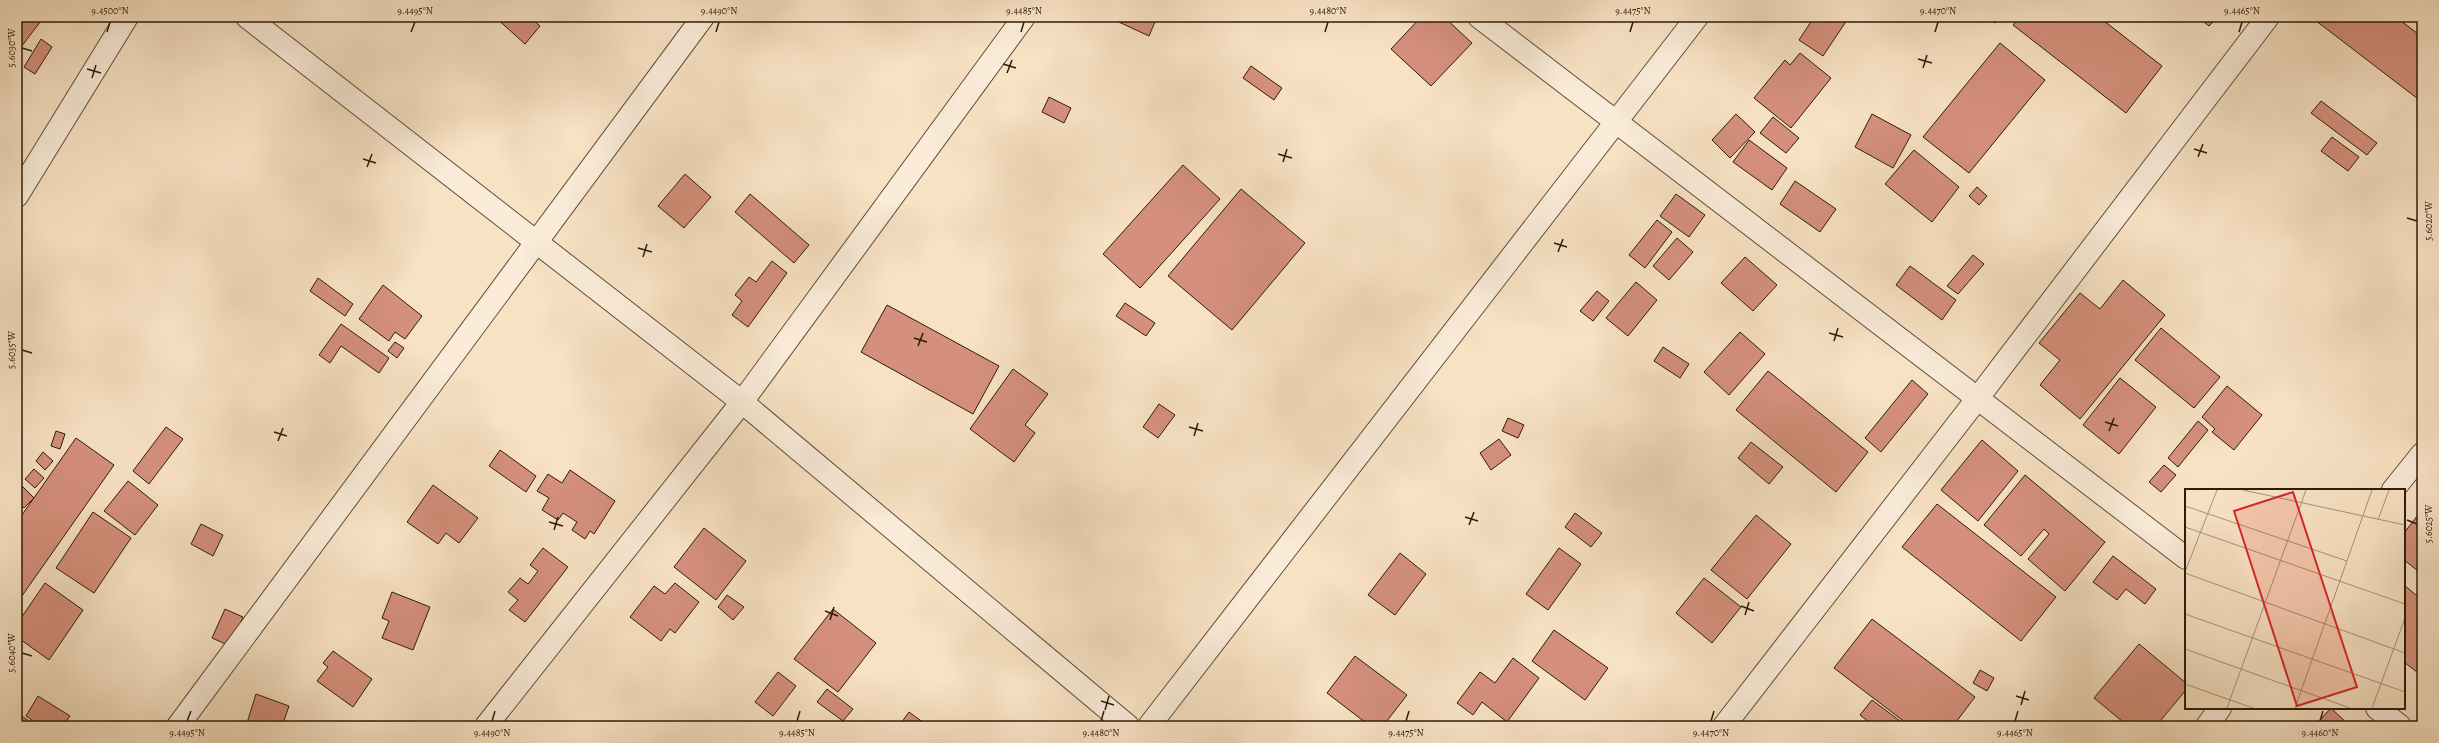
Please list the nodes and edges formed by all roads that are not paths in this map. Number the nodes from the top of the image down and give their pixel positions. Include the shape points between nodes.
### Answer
1 (127, 17) edge
2 (247, 17) edge
3 (703, 17) edge
4 (1024, 17) edge
5 (1479, 17) edge
6 (1697, 17) edge
7 (2268, 17) edge
8 (1615, 122) junction
9 (17, 196) edge
10 (536, 241) junction
11 (1977, 399) junction
12 (742, 402) junction
13 (2422, 454) edge
14 (2394, 489) edge
15 (2185, 557) edge
16 (2219, 709) edge
17 (2378, 709) edge
18 (178, 726) edge
19 (486, 726) edge
20 (1128, 726) edge
21 (1149, 726) edge
22 (1724, 726) edge
23 (2207, 726) edge
24 (2400, 726) edge

1 - 9 street
2 - 10 street
3 - 10 street
4 - 12 street
5 - 8 street
6 - 8 street
7 - 11 street
8 - 11 street
8 - 21 street
10 - 12 street
10 - 18 street
11 - 15 street
11 - 22 street
12 - 19 street
12 - 20 street
13 - 14 street
16 - 23 street
17 - 24 street

